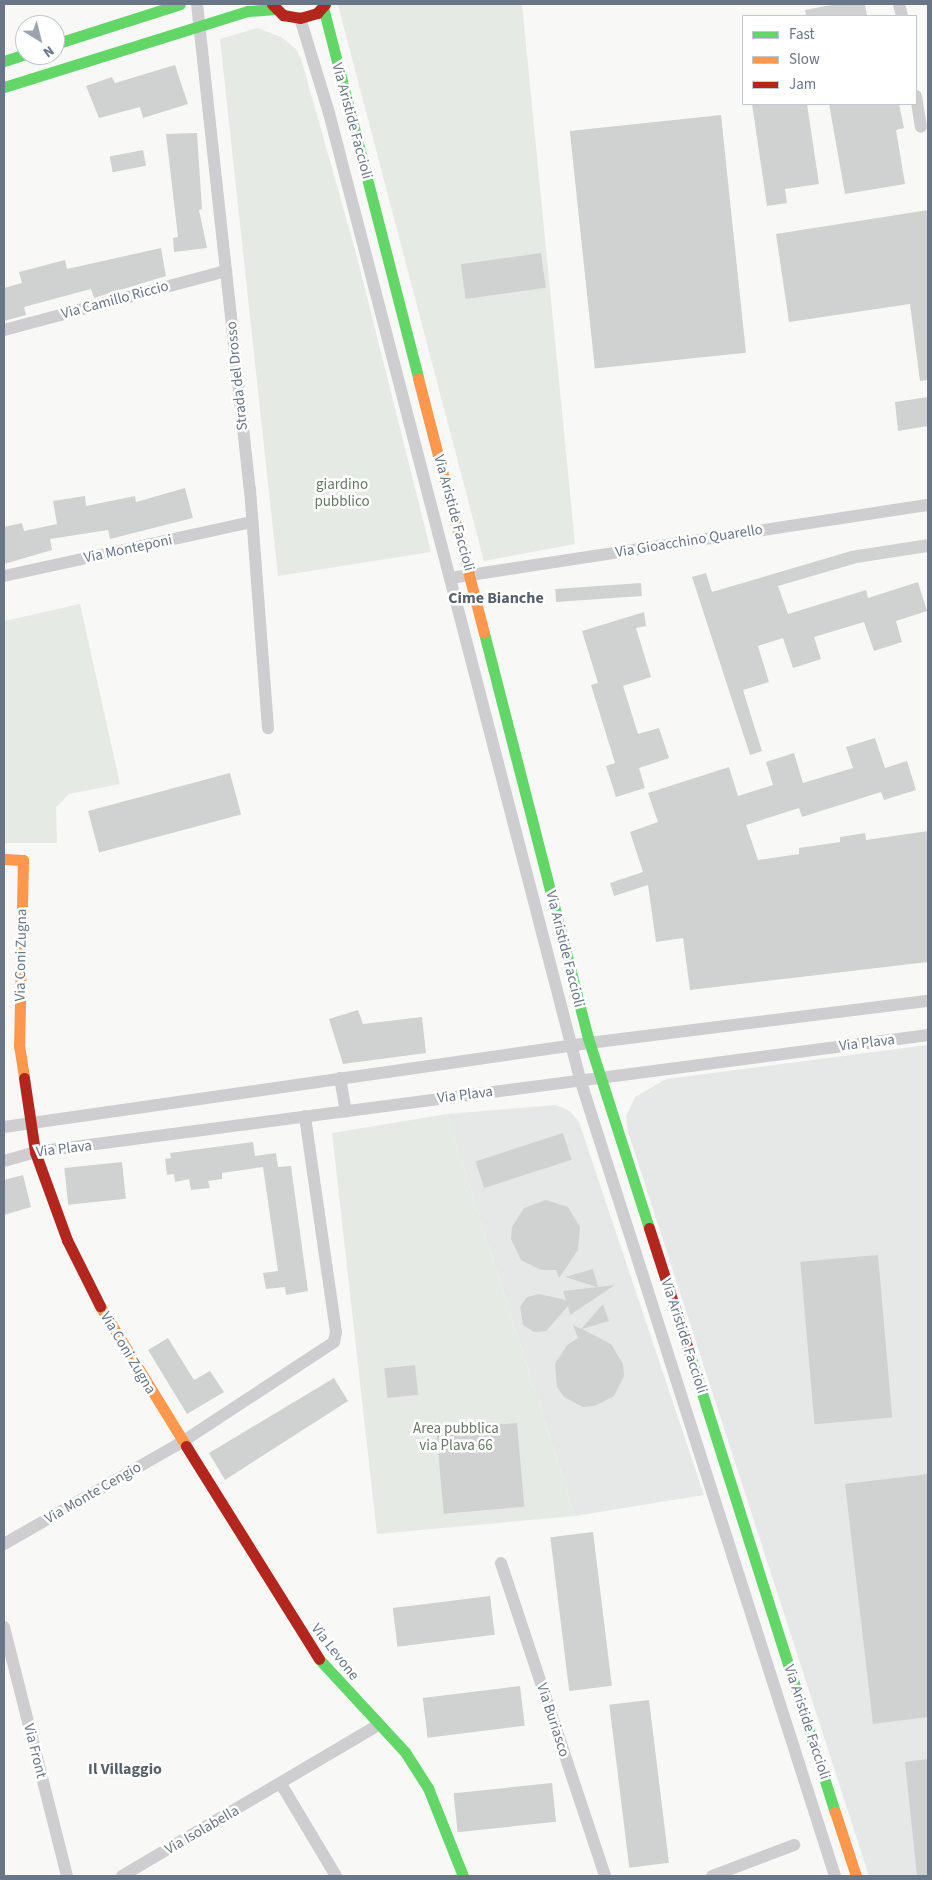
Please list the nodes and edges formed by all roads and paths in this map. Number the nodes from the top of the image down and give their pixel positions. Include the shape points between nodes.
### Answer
1 (180, 4) edge
2 (197, 4) edge
3 (324, 6) edge
4 (274, 7) edge
5 (300, 18) junction
6 (198, 26) junction
7 (65, 41) edge
8 (4, 87) edge
9 (917, 102) edge
10 (921, 127) dead end
11 (226, 271) junction
12 (4, 330) edge
13 (928, 505) edge
14 (252, 522) junction
15 (470, 574) junction
16 (4, 576) edge
17 (450, 578) junction
18 (268, 728) dead end
19 (4, 859) edge
20 (928, 1001) edge
21 (928, 1035) edge
22 (590, 1043) junction
23 (572, 1046) junction
24 (601, 1076) junction
25 (340, 1078) junction
26 (580, 1080) junction
27 (346, 1110) junction
28 (305, 1116) junction
29 (29, 1120) junction
30 (4, 1127) edge
31 (35, 1152) junction
32 (4, 1161) edge
33 (182, 1442) junction
34 (4, 1544) edge
35 (501, 1563) dead end
36 (4, 1627) edge
37 (378, 1725) junction
38 (281, 1784) junction
39 (794, 1845) dead end
40 (67, 1876) edge
41 (122, 1876) edge
42 (336, 1876) edge
43 (463, 1876) edge
44 (605, 1876) edge
45 (712, 1876) edge
46 (835, 1876) edge
47 (856, 1876) edge

1 - 7 street
2 - 6 street, Strada del Drosso
3 - 5 street
3 - 15 street, Via Aristide Faccioli
4 - 5 street
4 - 6 street
5 - 17 street, Via Aristide Faccioli via 330,118
6 - 8 street
6 - 11 street, Strada del Drosso
9 - 10 street
11 - 12 street, Via Camillo Riccio
11 - 14 street, Strada del Drosso
13 - 15 street, Via Gioacchino Quarello
14 - 16 street, Via Monteponi
14 - 18 street, Strada del Drosso
15 - 17 street, Via Gioacchino Quarello
15 - 22 street, Via Aristide Faccioli
17 - 23 street, Via Aristide Faccioli
19 - 29 street, Via Coni Zugna via 23,860 19,1046
20 - 22 street
21 - 24 street, Via Plava
22 - 23 street
22 - 24 street, Via Aristide Faccioli
23 - 25 street
23 - 26 street, Via Aristide Faccioli
24 - 26 street, Via Plava
24 - 47 street, Via Aristide Faccioli
25 - 27 street
25 - 29 street
26 - 27 street, Via Plava
26 - 46 street, Via Aristide Faccioli
27 - 28 street, Via Plava
28 - 31 street, Via Plava
28 - 33 street via 336,1332 334,1342
29 - 30 street
29 - 31 street, Via Coni Zugna
31 - 32 street, Via Plava
31 - 33 street, Via Coni Zugna via 67,1240 100,1306
33 - 34 street, Via Monte Cengio
33 - 37 street, Via Levone via 297,1627 332,1677
35 - 44 street, Via Buriasco
36 - 40 street, Via Front
37 - 38 street, Via Isolabella
37 - 43 street, Via Levone via 405,1752 428,1788
38 - 41 street, Via Isolabella
38 - 42 street
39 - 45 street

